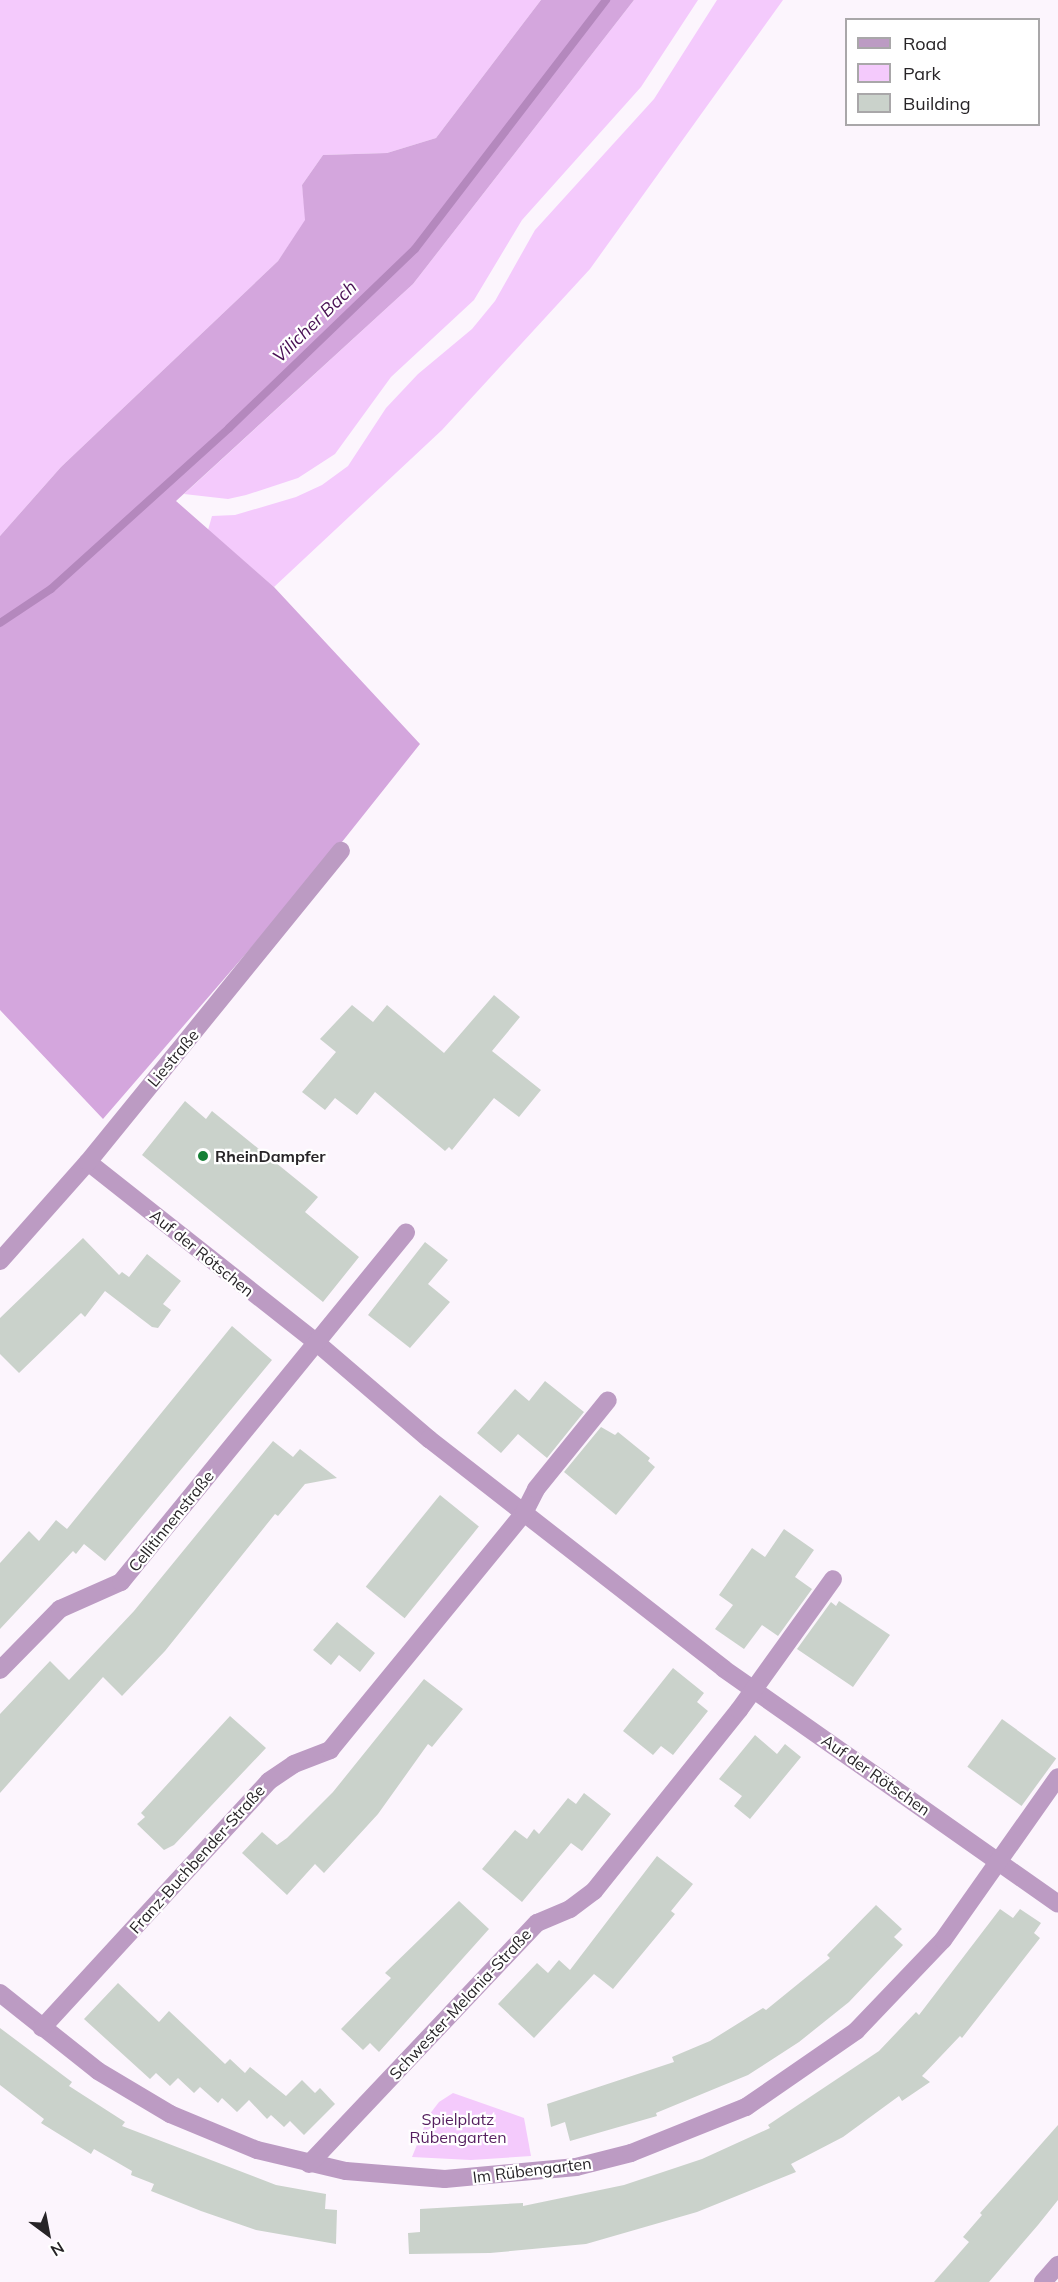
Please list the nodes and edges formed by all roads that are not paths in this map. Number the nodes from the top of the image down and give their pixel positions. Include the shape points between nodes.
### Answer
1 (341, 851) dead end
2 (88, 1162) junction
3 (406, 1233) dead end
4 (0, 1261) edge
5 (316, 1343) junction
6 (608, 1400) dead end
7 (524, 1513) junction
8 (832, 1579) dead end
9 (0, 1670) edge
10 (754, 1690) junction
11 (1058, 1777) edge
12 (998, 1860) junction
13 (1058, 1904) edge
14 (0, 1993) edge
15 (42, 2028) junction
16 (309, 2164) junction
17 (1058, 2265) edge
18 (1043, 2282) edge

1 - 2 street, Liestraße
2 - 4 street, Liestraße
2 - 5 street, Auf der Rötschen
3 - 5 street
5 - 7 street, Auf der Rötschen
5 - 9 street, Cellitinnenstraße via 121,1582 60,1609
6 - 7 street via 536,1489
7 - 10 street, Auf der Rötschen
7 - 15 street, Franz-Buchbender-Straße via 330,1750 294,1764 268,1781
8 - 10 street
10 - 12 street, Auf der Rötschen
10 - 16 street, Schwester-Melania-Straße via 594,1891 570,1909 537,1923
11 - 12 street
12 - 13 street, Auf der Rötschen
12 - 16 street, Im Rübengarten via 943,1940 856,2031 746,2108 631,2153 576,2167 508,2176 445,2179
14 - 15 street, Im Rübengarten
15 - 16 street, Im Rübengarten via 98,2071 170,2114 257,2150
17 - 18 street

